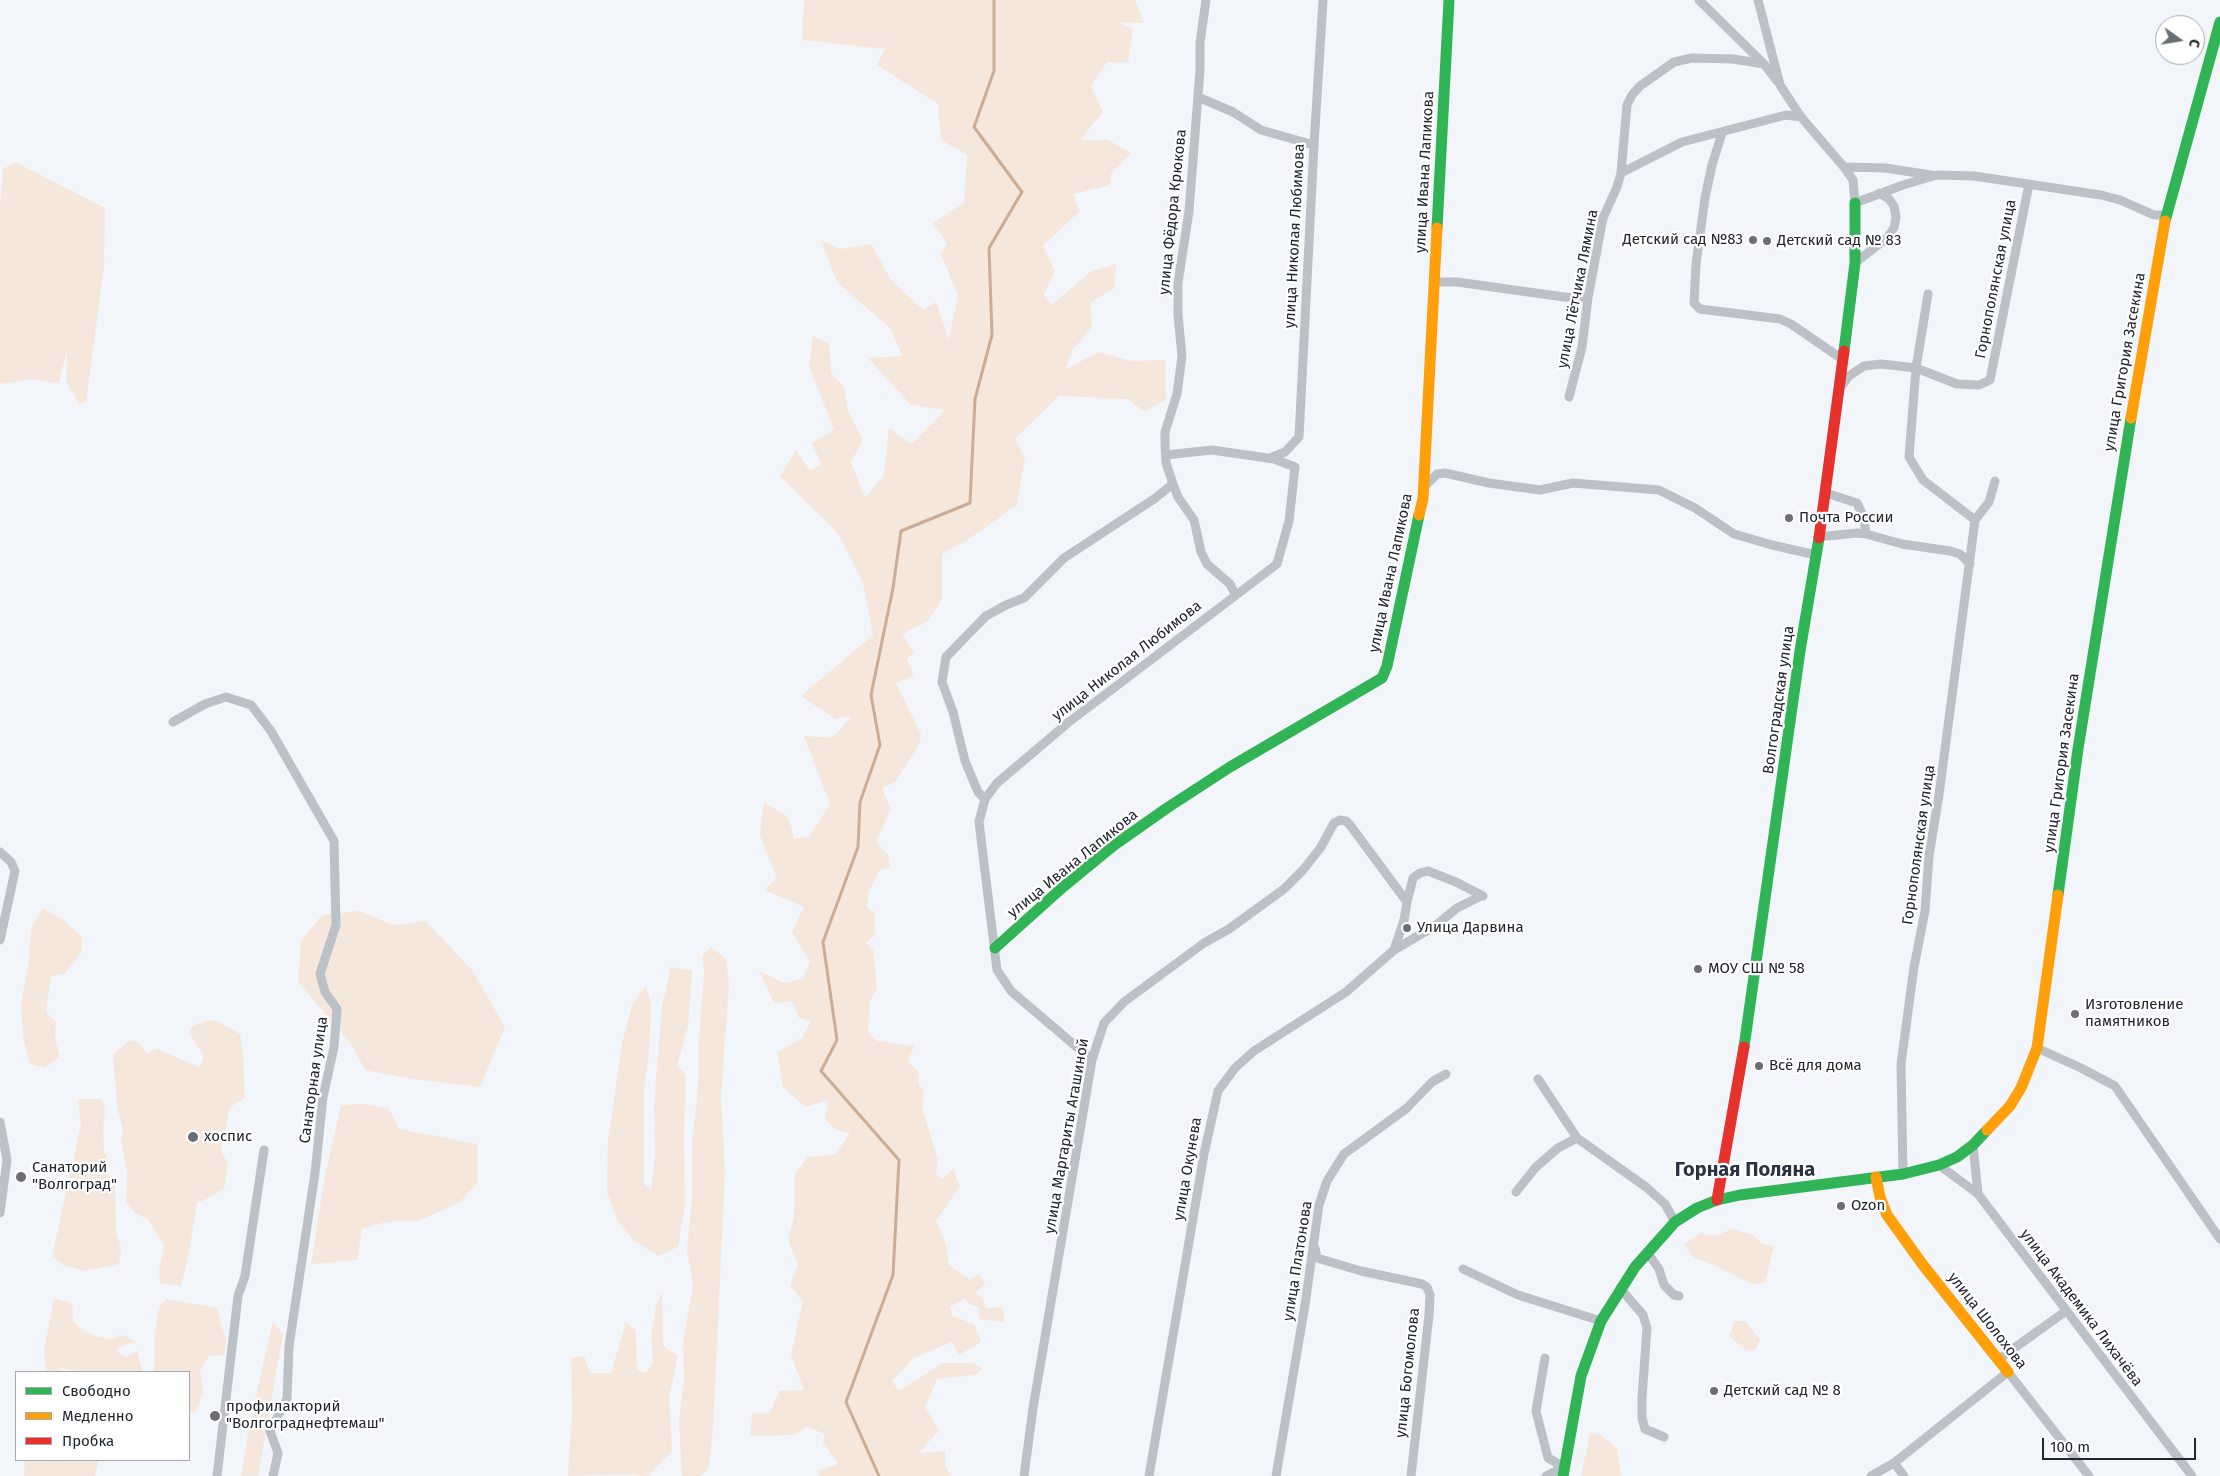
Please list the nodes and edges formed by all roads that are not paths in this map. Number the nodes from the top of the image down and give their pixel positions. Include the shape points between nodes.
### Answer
1 (1206, 0) edge
2 (1324, 0) edge
3 (1449, 0) edge
4 (1699, 0) edge
5 (1758, 0) edge
6 (2220, 22) edge
7 (1764, 64) junction
8 (1780, 85) junction
9 (1198, 97) junction
10 (1802, 117) junction
11 (1722, 133) junction
12 (1314, 145) junction
13 (1844, 167) junction
14 (1621, 173) junction
15 (1937, 175) junction
16 (2029, 184) junction
17 (1879, 193) junction
18 (1856, 203) junction
19 (2166, 215) junction
20 (1855, 263) junction
21 (1435, 282) junction
22 (1928, 294) dead end
23 (1588, 298) junction
24 (1842, 359) junction
25 (1916, 368) junction
26 (1838, 390) junction
27 (1569, 397) dead end
28 (1425, 454) junction
29 (1166, 455) junction
30 (1269, 458) junction
31 (1445, 473) junction
32 (1995, 481) dead end
33 (1173, 484) junction
34 (1423, 487) junction
35 (1826, 493) junction
36 (1975, 520) junction
37 (1866, 534) junction
38 (1818, 537) junction
39 (1816, 555) junction
40 (1970, 564) junction
41 (1235, 594) junction
42 (172, 722) dead end
43 (985, 799) junction
44 (0, 852) edge
45 (1407, 902) junction
46 (0, 940) edge
47 (995, 948) junction
48 (1394, 950) junction
49 (2037, 1048) junction
50 (1092, 1060) junction
51 (1446, 1074) dead end
52 (1538, 1079) dead end
53 (0, 1122) edge
54 (1576, 1138) junction
55 (1973, 1145) junction
56 (264, 1150) dead end
57 (1939, 1165) junction
58 (1903, 1174) junction
59 (1876, 1177) junction
60 (1516, 1192) dead end
61 (1978, 1194) junction
62 (1717, 1200) junction
63 (0, 1213) edge
64 (1675, 1222) junction
65 (1314, 1238) junction
66 (2220, 1238) edge
67 (1647, 1252) junction
68 (1323, 1259) junction
69 (1463, 1269) dead end
70 (1620, 1288) junction
71 (1307, 1290) junction
72 (1679, 1296) dead end
73 (2066, 1311) junction
74 (1601, 1321) junction
75 (1545, 1358) dead end
76 (1999, 1359) junction
77 (2008, 1372) junction
78 (1664, 1437) dead end
79 (1894, 1463) junction
80 (1564, 1472) edge
81 (217, 1476) edge
82 (273, 1476) edge
83 (1024, 1476) edge
84 (1150, 1476) edge
85 (1276, 1476) edge
86 (1411, 1476) edge
87 (1546, 1476) edge
88 (1871, 1476) edge
89 (1904, 1476) edge
90 (2089, 1476) edge
91 (2192, 1476) edge

1 - 9 street, улица Фёдора Крюкова
2 - 12 street, улица Николая Любимова
3 - 21 street, улица Ивана Лапикова
4 - 7 street
5 - 8 street
6 - 19 street, улица Григория Засекина
7 - 8 street
7 - 14 street, улица Лётчика Лямина via 1692,58 1674,62 1640,86 1627,105
8 - 10 street
9 - 12 street via 1233,112 1261,130
9 - 29 street, улица Фёдора Крюкова via 1189,211 1178,283 1182,356 1177,394 1165,432
10 - 11 street via 1786,115
10 - 13 street
11 - 14 street via 1682,142
11 - 24 street via 1705,198 1694,303 1700,308 1780,319
12 - 30 street, улица Николая Любимова via 1298,437 1285,452
13 - 15 street via 1886,168
13 - 18 street via 1852,180
14 - 23 street, улица Лётчика Лямина via 1603,218
15 - 16 street via 1974,176
15 - 17 street
16 - 19 street via 2101,195 2154,215
16 - 25 street, Горнополянская улица via 1990,380 1980,385 1957,384
17 - 18 street
17 - 20 street via 1894,206 1894,228 1887,238
18 - 20 street, Волгоградская улица
19 - 49 street, улица Григория Засекина via 2078,749
20 - 24 street, Волгоградская улица
21 - 23 street
21 - 28 street, улица Ивана Лапикова
22 - 25 street
23 - 27 street, улица Лётчика Лямина via 1582,347
24 - 26 street, Волгоградская улица
25 - 26 street via 1881,364 1864,366 1849,376
25 - 36 street via 1910,457 1924,480
26 - 35 street, Волгоградская улица
28 - 31 street via 1432,468
28 - 34 street, улица Ивана Лапикова
29 - 30 street via 1212,450
29 - 33 street, улица Фёдора Крюкова
30 - 41 street, улица Николая Любимова via 1295,467 1289,521 1277,564
31 - 34 street via 1437,474
31 - 39 street via 1540,490 1573,483 1659,490 1695,508 1734,534
32 - 36 street via 1989,502
33 - 41 street, улица Фёдора Крюкова via 1194,520 1204,559 1227,580
33 - 43 street via 1064,558 1024,598 986,616 946,657 942,682 965,761
34 - 47 street, улица Ивана Лапикова via 1422,511 1382,678 1167,808 1113,846
35 - 37 street via 1857,503 1864,518
35 - 38 street, Волгоградская улица
36 - 40 street, Горнополянская улица
37 - 38 street
37 - 40 street via 1902,544 1950,550
38 - 39 street, Волгоградская улица
39 - 62 street, Волгоградская улица via 1743,1057
40 - 58 street, Горнополянская улица via 1929,856 1925,911 1901,1064
41 - 43 street, улица Николая Любимова via 1070,722 997,783
42 - 82 street, Санаторная улица via 204,704 226,697 251,705 271,731 334,841 336,925 320,974 337,1009 334,1047 323,1097 289,1346 287,1399 270,1431 278,1453
43 - 47 street via 979,822
44 - 46 street via 15,871
45 - 48 street
45 - 48 street, улица Окунева via 1413,878 1428,871 1482,896 1457,908 1435,926
45 - 50 street, улица Маргариты Агашиной via 1346,821 1334,822 1321,847 1284,890 1204,943 1112,1013 1104,1023
47 - 50 street via 997,970 1011,991
48 - 84 street, улица Окунева via 1346,992 1254,1051 1227,1077 1218,1092 1204,1154
49 - 55 street, улица Григория Засекина via 2010,1106
49 - 66 street via 2115,1086
50 - 83 street, улица Маргариты Агашиной
51 - 65 street, улица Платонова via 1344,1154 1327,1181
52 - 54 street
53 - 63 street via 6,1160
54 - 60 street via 1558,1148
54 - 64 street via 1665,1204
55 - 57 street, улица Григория Засекина
55 - 61 street
56 - 81 street via 245,1276 238,1296
57 - 58 street, улица Григория Засекина
57 - 61 street, улица Академика Лихачёва
58 - 59 street, улица Григория Засекина
59 - 62 street, улица Григория Засекина
59 - 76 street, улица Шолохова via 1887,1215
61 - 73 street, улица Академика Лихачёва
62 - 64 street, улица Григория Засекина
64 - 67 street, улица Григория Засекина
65 - 68 street via 1317,1258
65 - 71 street, улица Платонова
67 - 70 street, улица Григория Засекина
67 - 72 street via 1660,1269 1664,1285
68 - 71 street via 1315,1261
68 - 86 street, улица Богомолова via 1427,1286 1430,1295
69 - 74 street via 1518,1295
70 - 74 street, улица Григория Засекина
70 - 78 street via 1643,1315 1647,1328 1642,1398 1645,1429
71 - 85 street, улица Платонова
73 - 76 street
73 - 91 street, улица Академика Лихачёва
74 - 80 street, улица Григория Засекина via 1581,1376
75 - 80 street via 1536,1411 1548,1458
76 - 77 street, улица Шолохова
77 - 79 street
77 - 90 street, улица Шолохова
79 - 88 street
79 - 89 street
80 - 87 street

